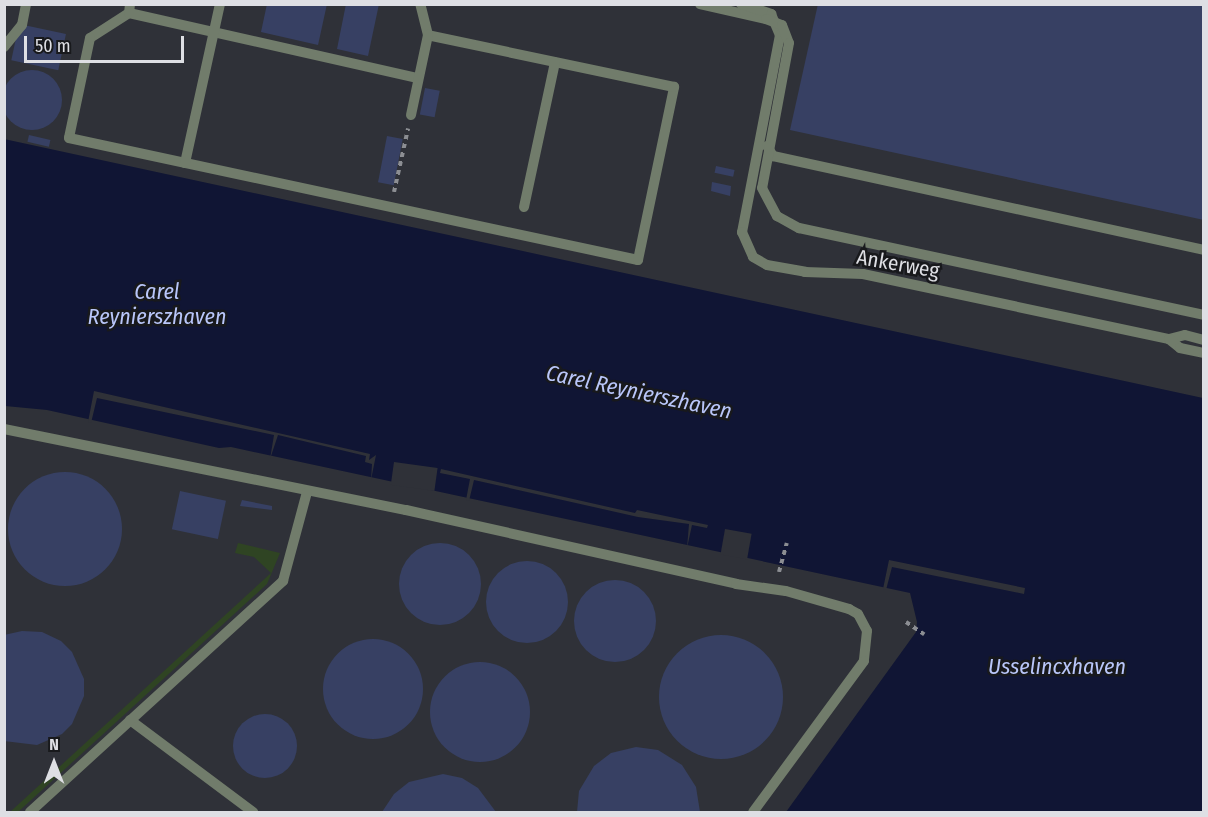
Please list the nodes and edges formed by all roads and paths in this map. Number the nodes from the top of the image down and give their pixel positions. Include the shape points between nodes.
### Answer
1 (26, 4) edge
2 (219, 4) edge
3 (420, 4) edge
4 (700, 4) edge
5 (741, 4) edge
6 (129, 9) edge
7 (214, 32) junction
8 (428, 35) junction
9 (4, 47) edge
10 (555, 62) junction
11 (418, 78) junction
12 (411, 115) joint
13 (762, 128) junction
14 (186, 163) junction
15 (391, 207) junction
16 (524, 207) dead end
17 (1203, 250) edge
18 (1203, 315) edge
19 (1169, 339) junction
20 (1203, 340) edge
21 (1203, 353) edge
22 (4, 429) edge
23 (307, 492) junction
24 (788, 543) dead end
25 (779, 572) dead end
26 (906, 622) dead end
27 (924, 634) dead end
28 (130, 720) junction
29 (30, 813) edge
30 (253, 813) edge
31 (753, 813) edge

1 - 9 lane via 22,25
2 - 7 lane
3 - 8 lane
4 - 18 lane, Ankerweg, bridge via 778,22 787,30 788,55 761,178 769,206 787,223
5 - 13 lane, Ankerweg via 764,10 779,28
6 - 7 lane
6 - 14 lane via 90,38 69,138
7 - 11 lane
7 - 14 lane
8 - 10 lane
8 - 11 lane
10 - 15 lane via 674,87 638,260
10 - 16 lane
11 - 12 lane
12 - 15 path
13 - 17 lane via 773,156
13 - 19 lane, Ankerweg via 742,232 747,251 759,262 805,273 863,274
14 - 15 lane
19 - 20 lane, Ankerweg via 1185,335
19 - 21 lane, Ankerweg via 1180,348
22 - 23 lane
23 - 28 lane via 283,581
23 - 31 lane via 406,510 736,584 786,591 858,614 867,631 864,661
24 - 25 path
26 - 27 path
28 - 29 lane
28 - 30 lane

